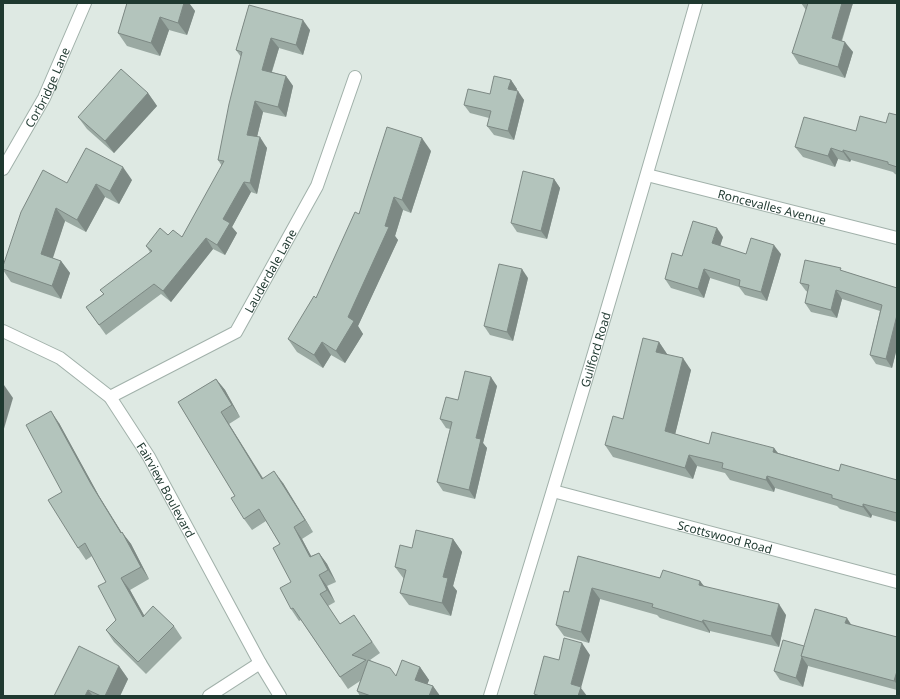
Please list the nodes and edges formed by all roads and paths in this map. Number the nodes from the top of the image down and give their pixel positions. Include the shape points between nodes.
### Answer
1 (85, 3) edge
2 (696, 3) edge
3 (355, 77) dead end
4 (3, 169) edge
5 (647, 175) junction
6 (897, 238) edge
7 (3, 331) edge
8 (110, 397) junction
9 (553, 491) junction
10 (897, 582) edge
11 (260, 663) junction
12 (209, 696) edge
13 (280, 696) edge
14 (490, 696) edge

1 - 4 street, Corbridge Lane via 44,98
2 - 5 street, Guilford Road
3 - 8 street, Lauderdale Lane via 318,186 236,332
5 - 6 street, Roncevalles Avenue
5 - 9 street, Guilford Road
7 - 8 street, Fairview Boulevard via 60,358
8 - 11 street, Fairview Boulevard via 149,457
9 - 10 street, Scottswood Road
9 - 14 street, Guilford Road
11 - 12 street
11 - 13 street, Fairview Boulevard

